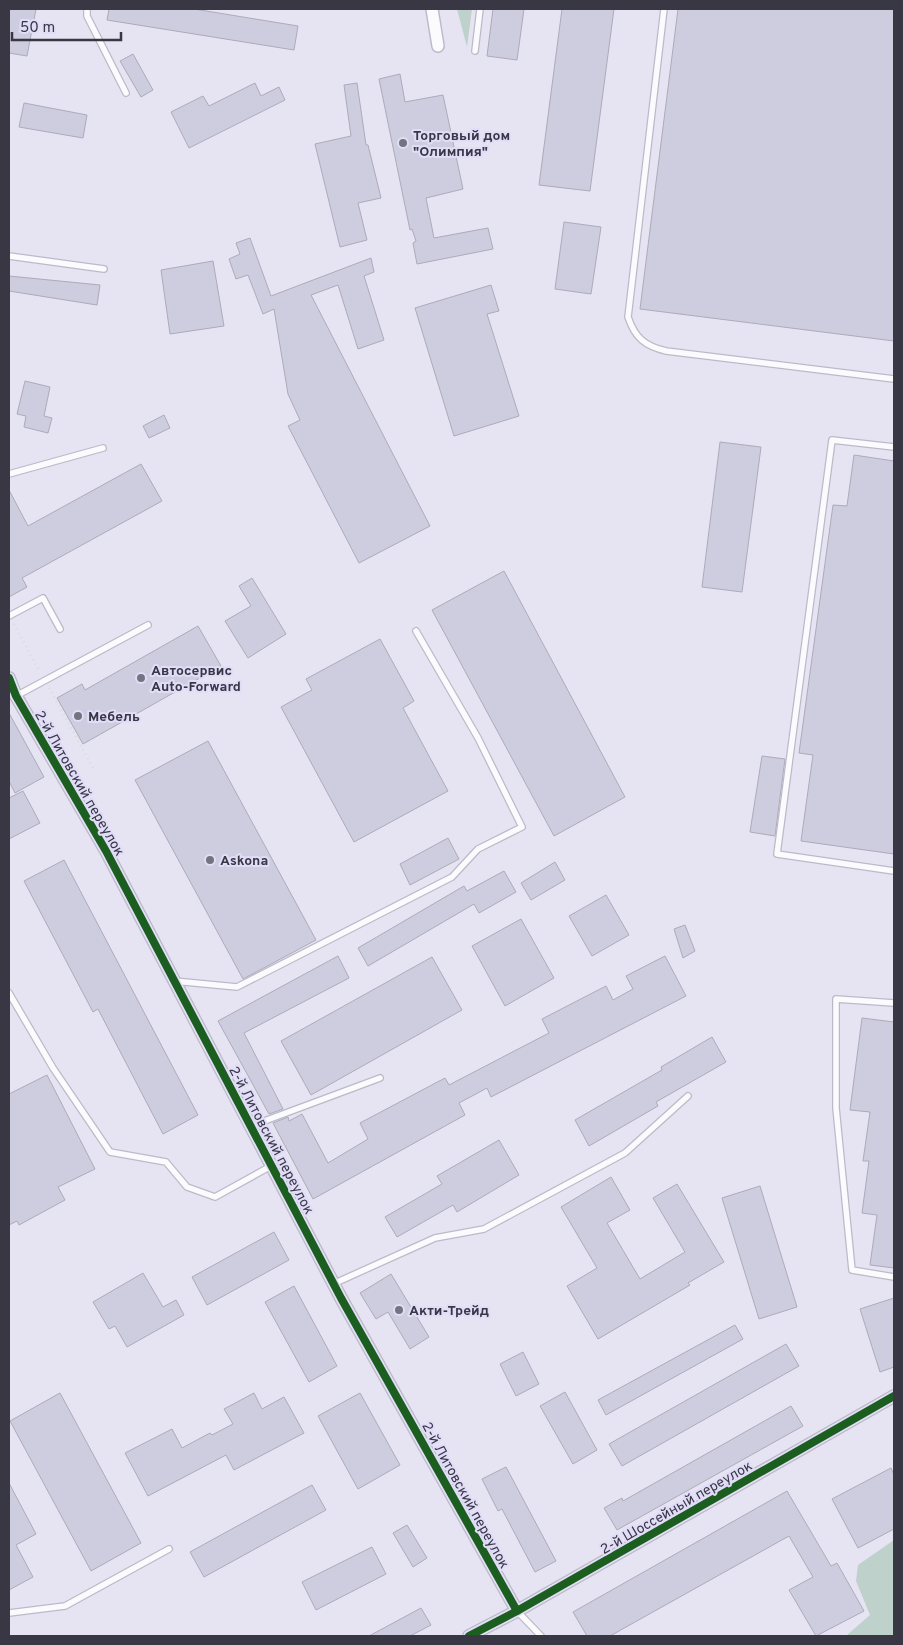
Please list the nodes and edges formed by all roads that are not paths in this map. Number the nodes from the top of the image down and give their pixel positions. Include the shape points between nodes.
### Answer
1 (87, 9) edge
2 (432, 9) edge
3 (480, 9) edge
4 (664, 9) edge
5 (438, 46) dead end
6 (475, 51) dead end
7 (126, 94) dead end
8 (9, 256) edge
9 (104, 269) dead end
10 (894, 379) edge
11 (894, 446) edge
12 (103, 448) dead end
13 (9, 474) edge
14 (9, 616) edge
15 (148, 625) dead end
16 (60, 629) dead end
17 (416, 631) dead end
18 (9, 678) edge
19 (16, 696) junction
20 (894, 871) edge
21 (174, 981) junction
22 (9, 993) edge
23 (894, 1003) edge
24 (380, 1078) dead end
25 (688, 1096) dead end
26 (251, 1126) junction
27 (271, 1166) junction
28 (894, 1277) edge
29 (333, 1284) junction
30 (894, 1396) edge
31 (169, 1548) dead end
32 (517, 1612) junction
33 (9, 1613) edge
34 (469, 1636) edge
35 (541, 1636) edge

1 - 7 lane via 87,16
2 - 5 street
3 - 6 lane
4 - 10 lane via 628,317 636,336 642,343 666,351
8 - 9 lane
11 - 20 lane via 832,440 777,854
12 - 13 lane
14 - 16 lane via 43,598
15 - 19 lane
17 - 21 lane via 478,738 522,827 478,849 452,877 237,987
18 - 19 street, 2-й Литовский переулок
19 - 21 street, 2-й Литовский переулок via 106,851
21 - 26 street, 2-й Литовский переулок
22 - 27 lane via 53,1068 110,1152 166,1162 187,1187 215,1197
23 - 28 lane via 836,999 836,1108 852,1270
24 - 26 lane
25 - 29 lane via 625,1154 484,1229 434,1238
26 - 27 street, 2-й Литовский переулок
27 - 29 street, 2-й Литовский переулок
29 - 32 street, 2-й Литовский переулок
30 - 32 street, 2-й Шоссейный переулок
31 - 33 lane via 65,1606
32 - 34 street, 2-й Шоссейный переулок
32 - 35 lane

